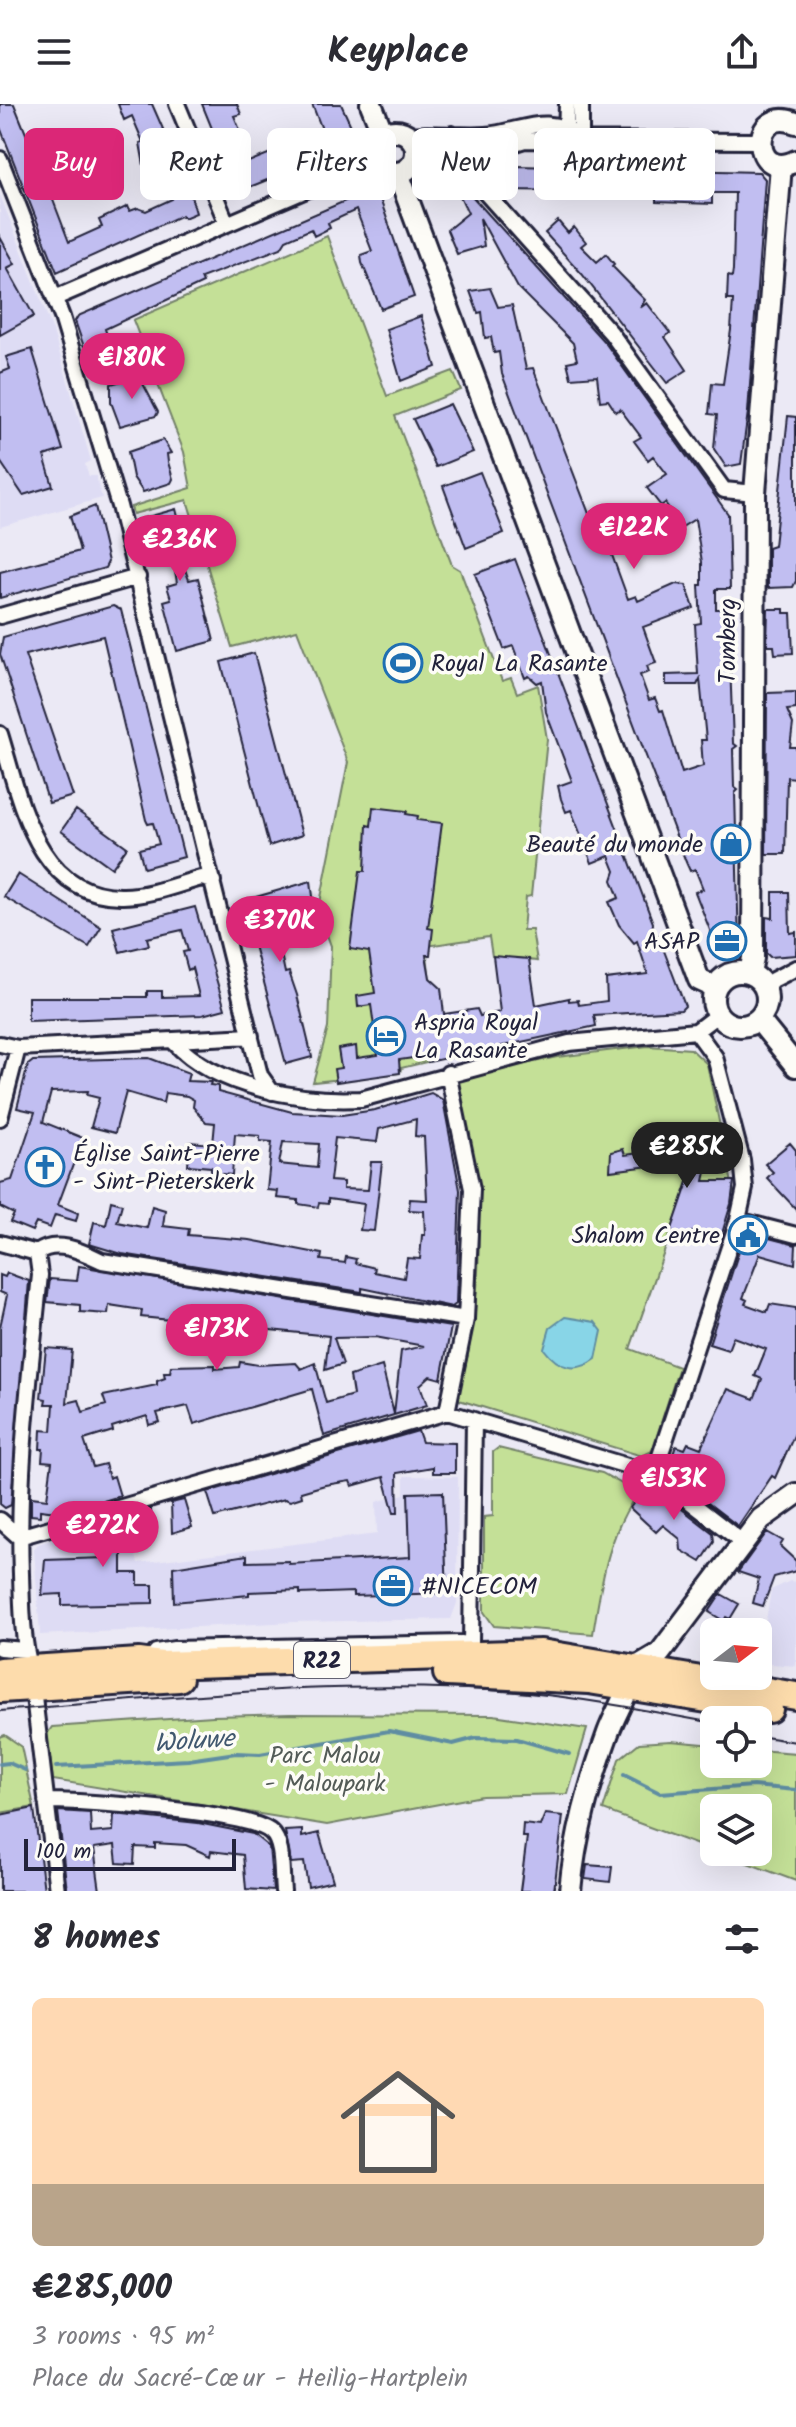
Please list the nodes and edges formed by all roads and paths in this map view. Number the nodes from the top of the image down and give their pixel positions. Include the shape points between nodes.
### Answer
1 (177, 104) edge
2 (371, 104) edge
3 (567, 104) edge
4 (581, 104) edge
5 (789, 114) edge
6 (381, 128) edge
7 (513, 128) edge
8 (544, 128) edge
9 (570, 128) edge
10 (573, 128) edge
11 (396, 131) edge
12 (408, 135) junction
13 (412, 135) edge
14 (715, 140) edge
15 (760, 141) junction
16 (0, 159) edge
17 (788, 163) edge
18 (412, 168) edge
19 (396, 169) edge
20 (404, 169) junction
21 (283, 200) edge
22 (492, 200) edge
23 (227, 224) junction
24 (55, 298) junction
25 (755, 493) junction
26 (138, 577) junction
27 (0, 616) edge
28 (0, 734) edge
29 (213, 881) junction
30 (796, 968) edge
31 (757, 979) junction
32 (714, 987) junction
33 (717, 1015) junction
34 (758, 1019) junction
35 (696, 1031) junction
36 (251, 1036) junction
37 (174, 1042) junction
38 (0, 1044) edge
39 (18, 1048) junction
40 (796, 1066) edge
41 (448, 1073) junction
42 (272, 1092) junction
43 (0, 1118) edge
44 (738, 1220) junction
45 (796, 1235) edge
46 (0, 1243) edge
47 (37, 1253) junction
48 (466, 1319) junction
49 (447, 1412) junction
50 (474, 1420) junction
51 (654, 1474) junction
52 (796, 1494) edge
53 (0, 1520) edge
54 (19, 1537) junction
55 (741, 1541) junction
56 (471, 1643) junction
57 (0, 1648) edge
58 (496, 1654) junction
59 (147, 1663) junction
60 (29, 1670) junction
61 (0, 1671) edge
62 (632, 1678) junction
63 (0, 1689) edge
64 (796, 1696) edge
65 (796, 1713) edge
66 (46, 1801) junction
67 (57, 1891) edge
68 (283, 1891) edge
69 (570, 1891) edge

1 - 23 street
2 - 6 street
3 - 9 street
4 - 10 street
5 - 15 street via 764,130
7 - 8 street
11 - 12 street
12 - 13 street
12 - 20 street via 416,150
14 - 15 street
15 - 17 street, Tomberg via 768,160
16 - 24 street
17 - 25 street, Tomberg
18 - 20 street
19 - 20 street
20 - 32 street via 699,980
21 - 23 street
22 - 25 street via 611,333 724,490
23 - 24 street
24 - 26 street
25 - 31 street, Tomberg
26 - 27 street
26 - 29 street
28 - 29 street via 33,839 49,863 78,885 125,896 201,878
29 - 36 street
30 - 31 street
31 - 32 street via 731,972
31 - 34 street via 766,1006
32 - 33 street
33 - 34 street via 737,1026
33 - 35 street
34 - 40 street
35 - 41 street via 569,1043
35 - 44 street via 715,1057 742,1160 745,1188
36 - 37 street
36 - 42 street via 260,1075
37 - 39 street
37 - 42 street via 186,1056
38 - 39 street
39 - 43 street
41 - 42 street via 361,1099 318,1101
41 - 48 street via 472,1189
44 - 45 street
44 - 51 street
46 - 47 street
47 - 48 street via 63,1247 102,1261
47 - 54 street via 40,1275 19,1484
48 - 49 street
49 - 50 street
49 - 54 street
50 - 51 street
50 - 56 street
51 - 55 street
52 - 55 street
53 - 54 street
54 - 60 street
55 - 62 street via 666,1645
56 - 58 street
56 - 59 street via 174,1649 156,1652
57 - 60 street
58 - 59 highway, R22
58 - 62 highway, R22 via 541,1653
59 - 60 highway, R22
60 - 61 highway, R22
60 - 62 highway, R22 via 203,1677 380,1673
60 - 63 highway, R22
60 - 66 street
62 - 64 highway, R22
62 - 65 highway, R22
62 - 69 street via 584,1801
66 - 67 street
66 - 68 street via 204,1813 266,1828 278,1841

